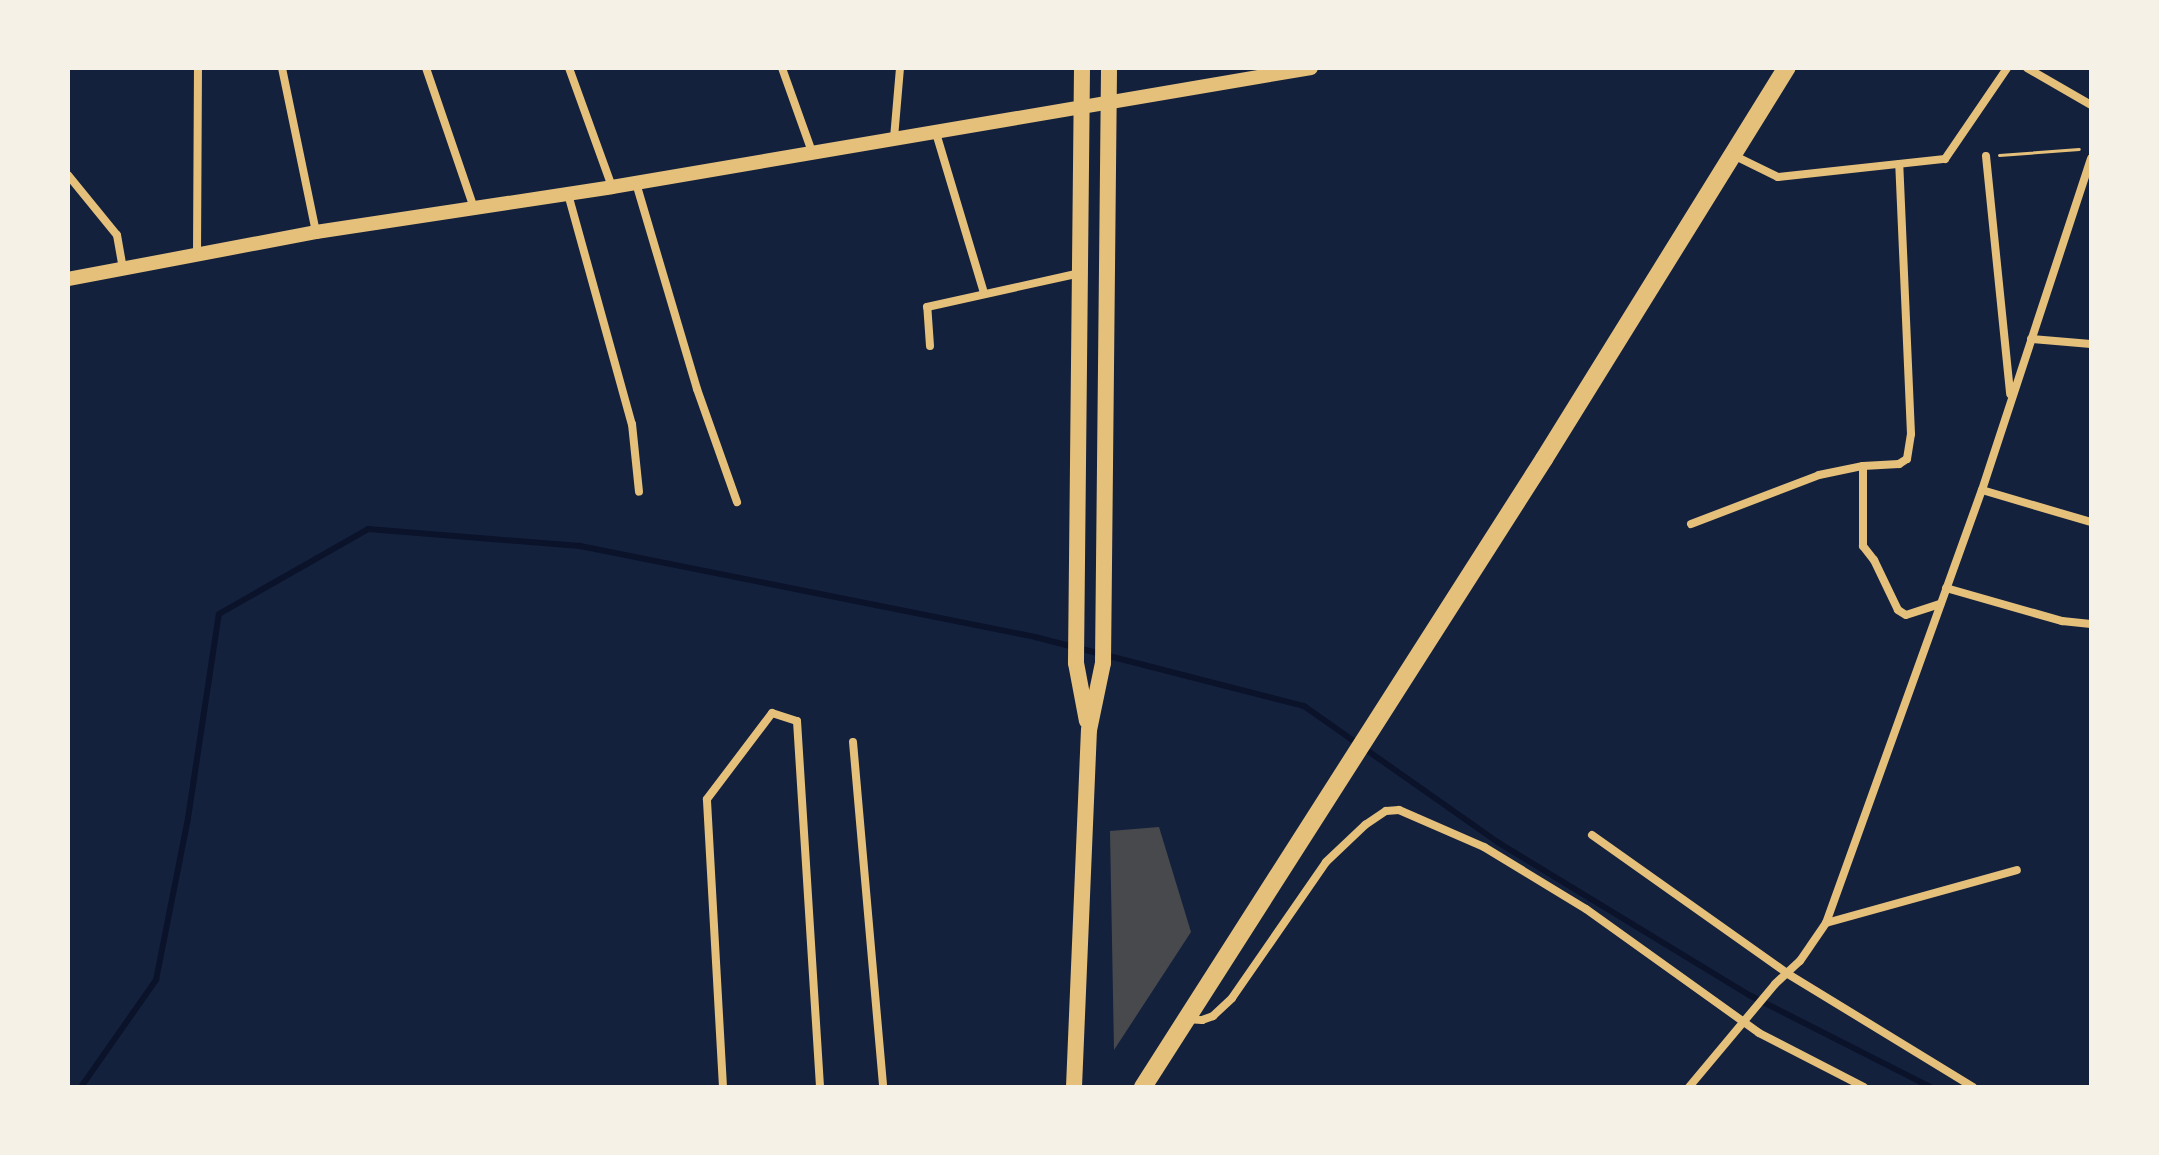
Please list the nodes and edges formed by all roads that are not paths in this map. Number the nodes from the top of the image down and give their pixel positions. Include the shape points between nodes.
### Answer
1 (198, 68) edge
2 (282, 68) edge
3 (426, 68) edge
4 (569, 68) edge
5 (782, 68) edge
6 (900, 68) edge
7 (1082, 68) edge
8 (1109, 68) edge
9 (1311, 68) edge
10 (1786, 68) edge
11 (2007, 68) edge
12 (2027, 68) edge
13 (1108, 105) junction
14 (2091, 105) edge
15 (1082, 109) junction
16 (936, 133) junction
17 (894, 138) junction
18 (812, 152) junction
19 (1730, 154) junction
20 (1986, 156) road end
21 (2091, 158) edge
22 (1899, 164) junction
23 (68, 175) edge
24 (636, 183) junction
25 (612, 187) junction
26 (568, 194) junction
27 (474, 208) junction
28 (316, 232) junction
29 (197, 255) junction
30 (123, 268) junction
31 (1081, 273) junction
32 (68, 279) edge
33 (984, 293) junction
34 (2031, 339) junction
35 (2091, 344) edge
36 (930, 346) dead end
37 (2011, 400) junction
38 (1863, 466) junction
39 (1982, 490) junction
40 (639, 492) dead end
41 (737, 502) dead end
42 (2091, 522) edge
43 (1691, 524) dead end
44 (1946, 588) junction
45 (1940, 604) junction
46 (2091, 624) edge
47 (1089, 730) junction
48 (853, 742) dead end
49 (1592, 835) dead end
50 (2017, 870) dead end
51 (1826, 923) junction
52 (1788, 974) junction
53 (1186, 1019) junction
54 (1746, 1021) junction
55 (723, 1087) edge
56 (820, 1087) edge
57 (883, 1087) edge
58 (1074, 1087) edge
59 (1143, 1087) edge
60 (1689, 1087) edge
61 (1864, 1087) edge
62 (1973, 1087) edge

1 - 29 street
2 - 28 street
3 - 27 street
4 - 25 street
5 - 18 street
6 - 17 street
7 - 15 main road
8 - 13 main road
9 - 13 street
10 - 19 highway
11 - 22 street via 1945,159
12 - 14 street
13 - 15 street
13 - 47 main road via 1103,663
15 - 16 street
15 - 31 main road
16 - 17 street
16 - 33 street
17 - 18 street
18 - 24 street
19 - 22 street via 1778,177
19 - 53 highway via 1544,459
20 - 37 street
21 - 34 street
22 - 38 street via 1911,449 1899,464
23 - 30 street via 117,235
24 - 25 street
24 - 41 street via 697,389
25 - 26 street
26 - 27 street
26 - 40 street via 632,424
27 - 28 street
28 - 29 street
29 - 30 street
30 - 32 street
31 - 33 street
31 - 47 main road via 1076,663
33 - 36 street via 927,307
34 - 35 street
34 - 37 street
37 - 39 street
38 - 43 street via 1819,475
38 - 45 street via 1863,546 1898,610 1906,615
39 - 42 street
39 - 44 street
44 - 45 street
44 - 46 street via 2062,621
45 - 51 street
47 - 58 main road
48 - 57 street
49 - 52 street
50 - 51 street
51 - 52 street
52 - 54 street
52 - 62 street
53 - 54 street via 1213,1016 1232,998 1326,862 1365,825 1386,811 1399,810 1484,847 1586,909
53 - 59 highway
54 - 60 street
54 - 61 street via 1759,1033
55 - 56 street via 707,799 772,713 797,721

